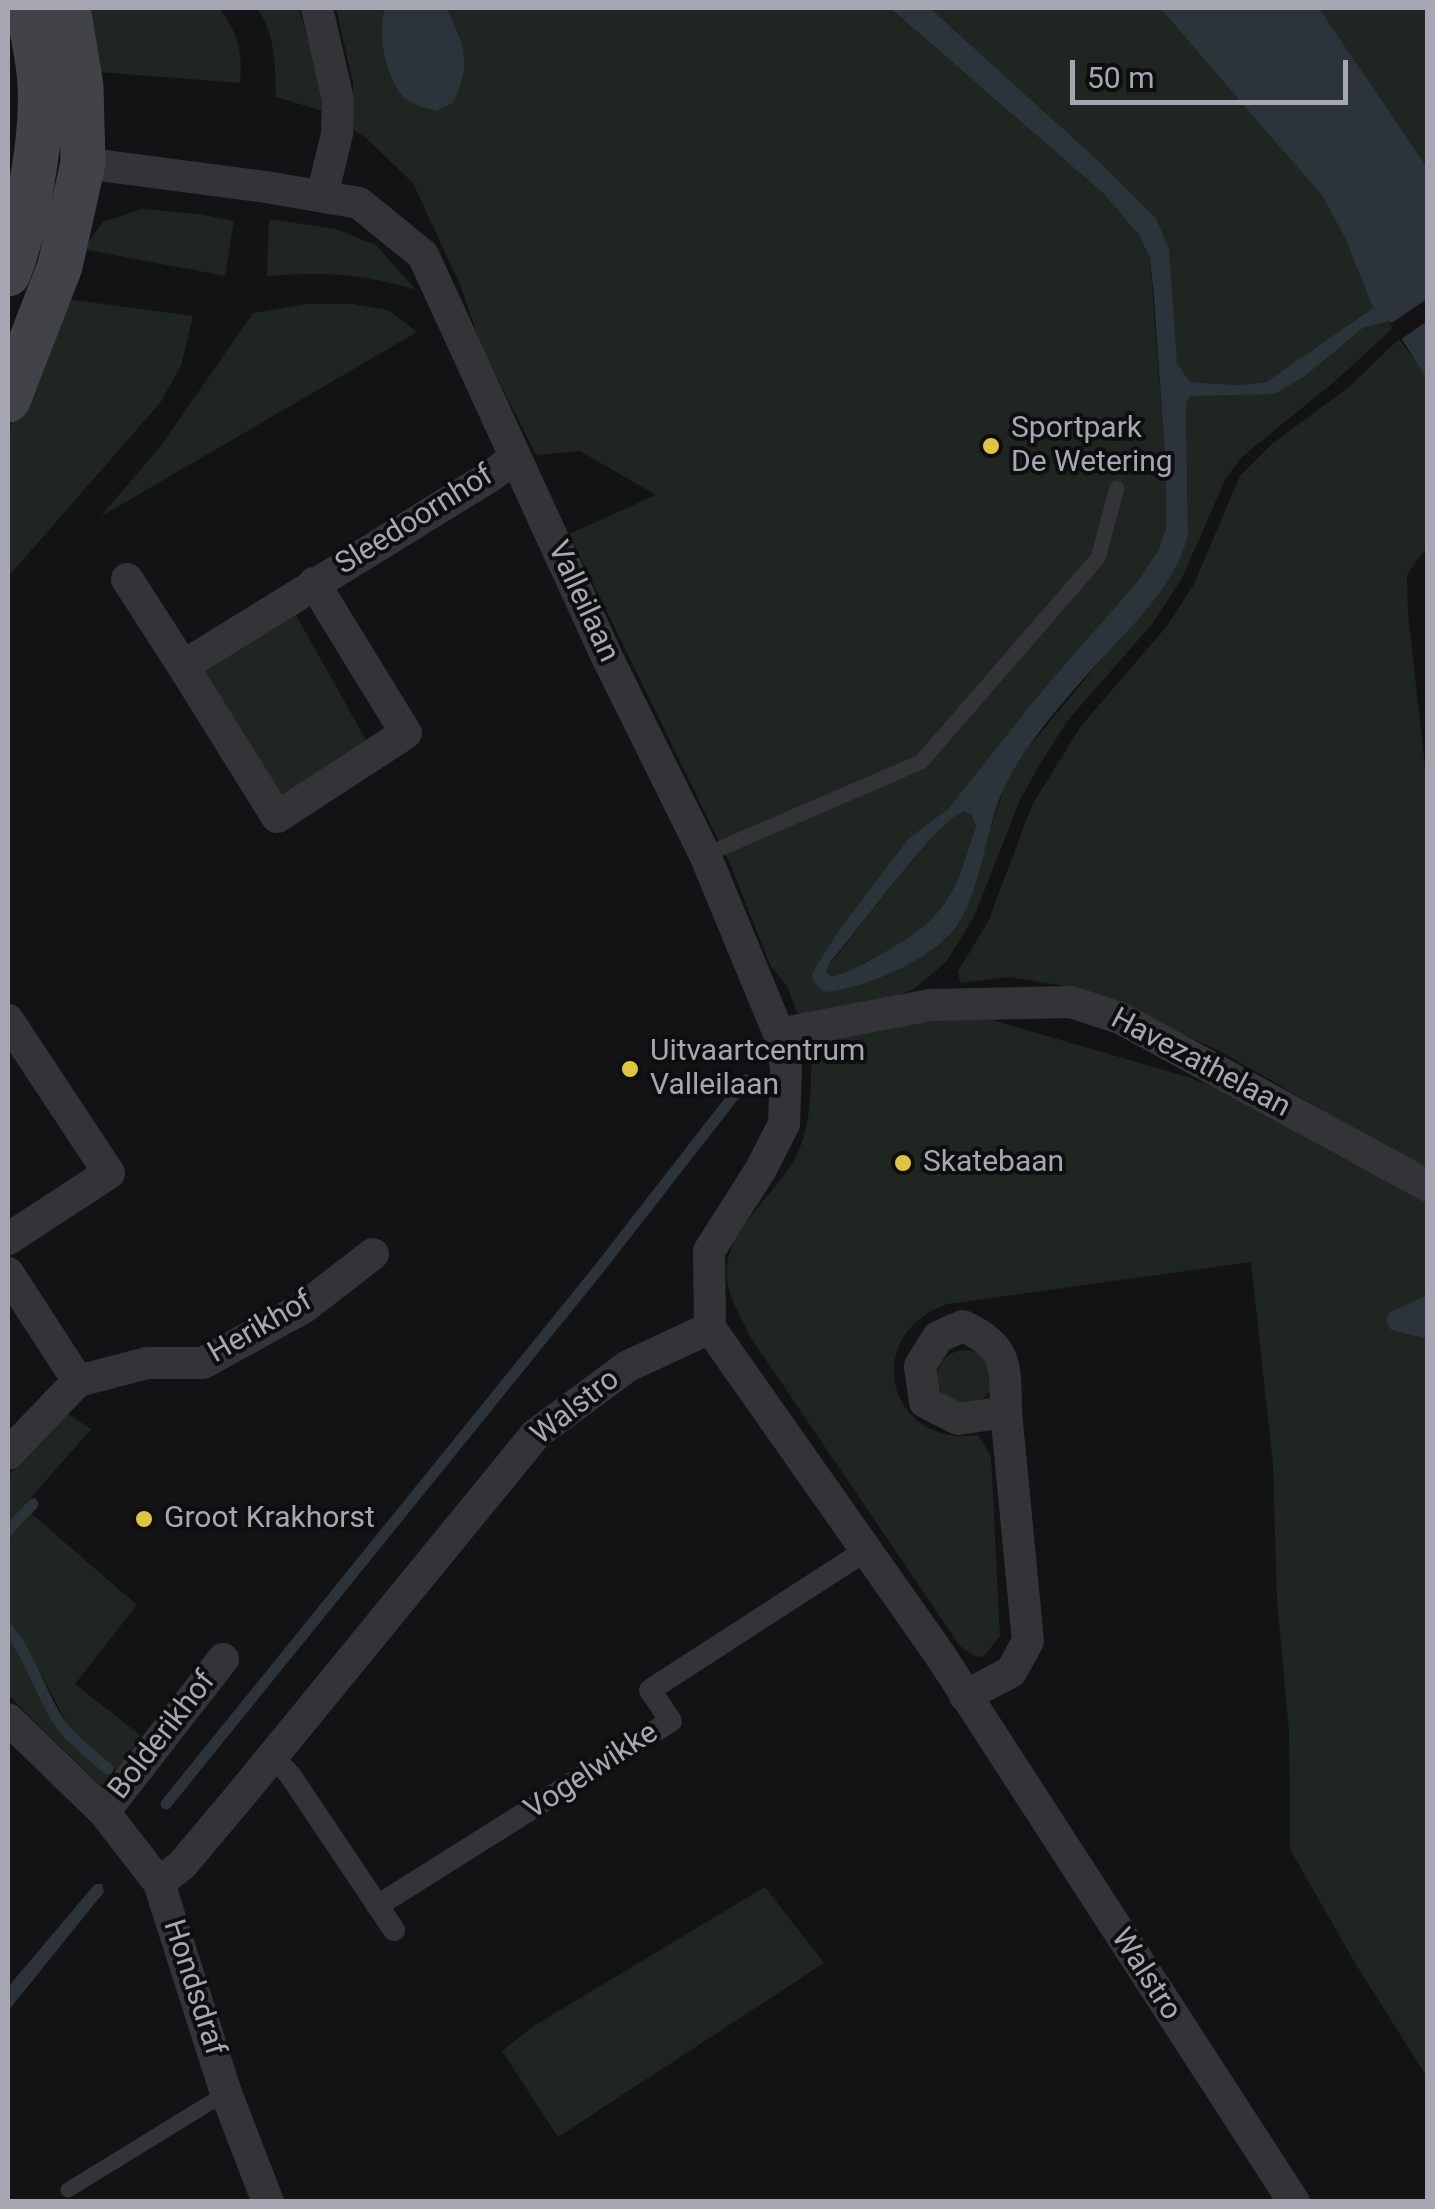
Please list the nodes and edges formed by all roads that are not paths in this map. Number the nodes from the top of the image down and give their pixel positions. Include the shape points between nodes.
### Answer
1 (28, 8) edge
2 (68, 8) edge
3 (317, 8) edge
4 (34, 159) junction
5 (83, 163) junction
6 (322, 196) junction
7 (8, 274) edge
8 (8, 400) edge
9 (514, 458) junction
10 (1117, 488) dead end
11 (127, 580) dead end
12 (314, 583) junction
13 (183, 666) junction
14 (706, 855) junction
15 (8, 1020) edge
16 (779, 1034) junction
17 (1428, 1186) edge
18 (8, 1239) edge
19 (372, 1254) dead end
20 (8, 1273) edge
21 (710, 1328) junction
22 (78, 1381) junction
23 (1006, 1412) dead end
24 (8, 1454) edge
25 (854, 1558) dead end
26 (222, 1659) dead end
27 (965, 1696) junction
28 (8, 1719) edge
29 (272, 1756) junction
30 (104, 1812) junction
31 (170, 1874) junction
32 (378, 1906) junction
33 (394, 1930) dead end
34 (226, 2093) junction
35 (68, 2190) dead end
36 (268, 2202) edge
37 (1294, 2202) edge

1 - 4 main road via 40,85
2 - 5 main road via 81,86
3 - 6 street via 338,100
4 - 5 main road, Valleilaan
4 - 7 main road
5 - 6 street, Valleilaan
5 - 8 main road via 60,266
6 - 9 street, Valleilaan via 359,203 422,255
9 - 12 street, Sleedoornhof
9 - 14 street, Valleilaan
10 - 14 lane via 1098,558 921,762
11 - 13 street, Sleedoornhof
12 - 13 street, Sleedoornhof
12 - 13 street, Sleedoornhof via 406,733 277,817
14 - 16 street, Valleilaan
15 - 18 street via 108,1172
16 - 17 street, Havezathelaan via 930,1005 1071,1002 1120,1018
16 - 21 street, Valleilaan via 786,1066 784,1124 709,1251
19 - 22 street, Herikhof via 303,1308 202,1363 147,1363
20 - 22 street
21 - 27 street, Walstro
21 - 29 street, Walstro via 628,1366 536,1434
22 - 24 street
23 - 27 street via 1028,1641 1011,1672
25 - 32 street, Vogelwikke via 650,1690 670,1721
26 - 30 street, Bolderikhof
27 - 37 street, Walstro
28 - 30 street, Bolderikhof
29 - 31 street, Walstro
29 - 32 street
30 - 31 street, Bolderikhof
31 - 34 street, Hondsdraf
32 - 33 street
34 - 35 lane, Hondsdraf
34 - 36 street, Hondsdraf

